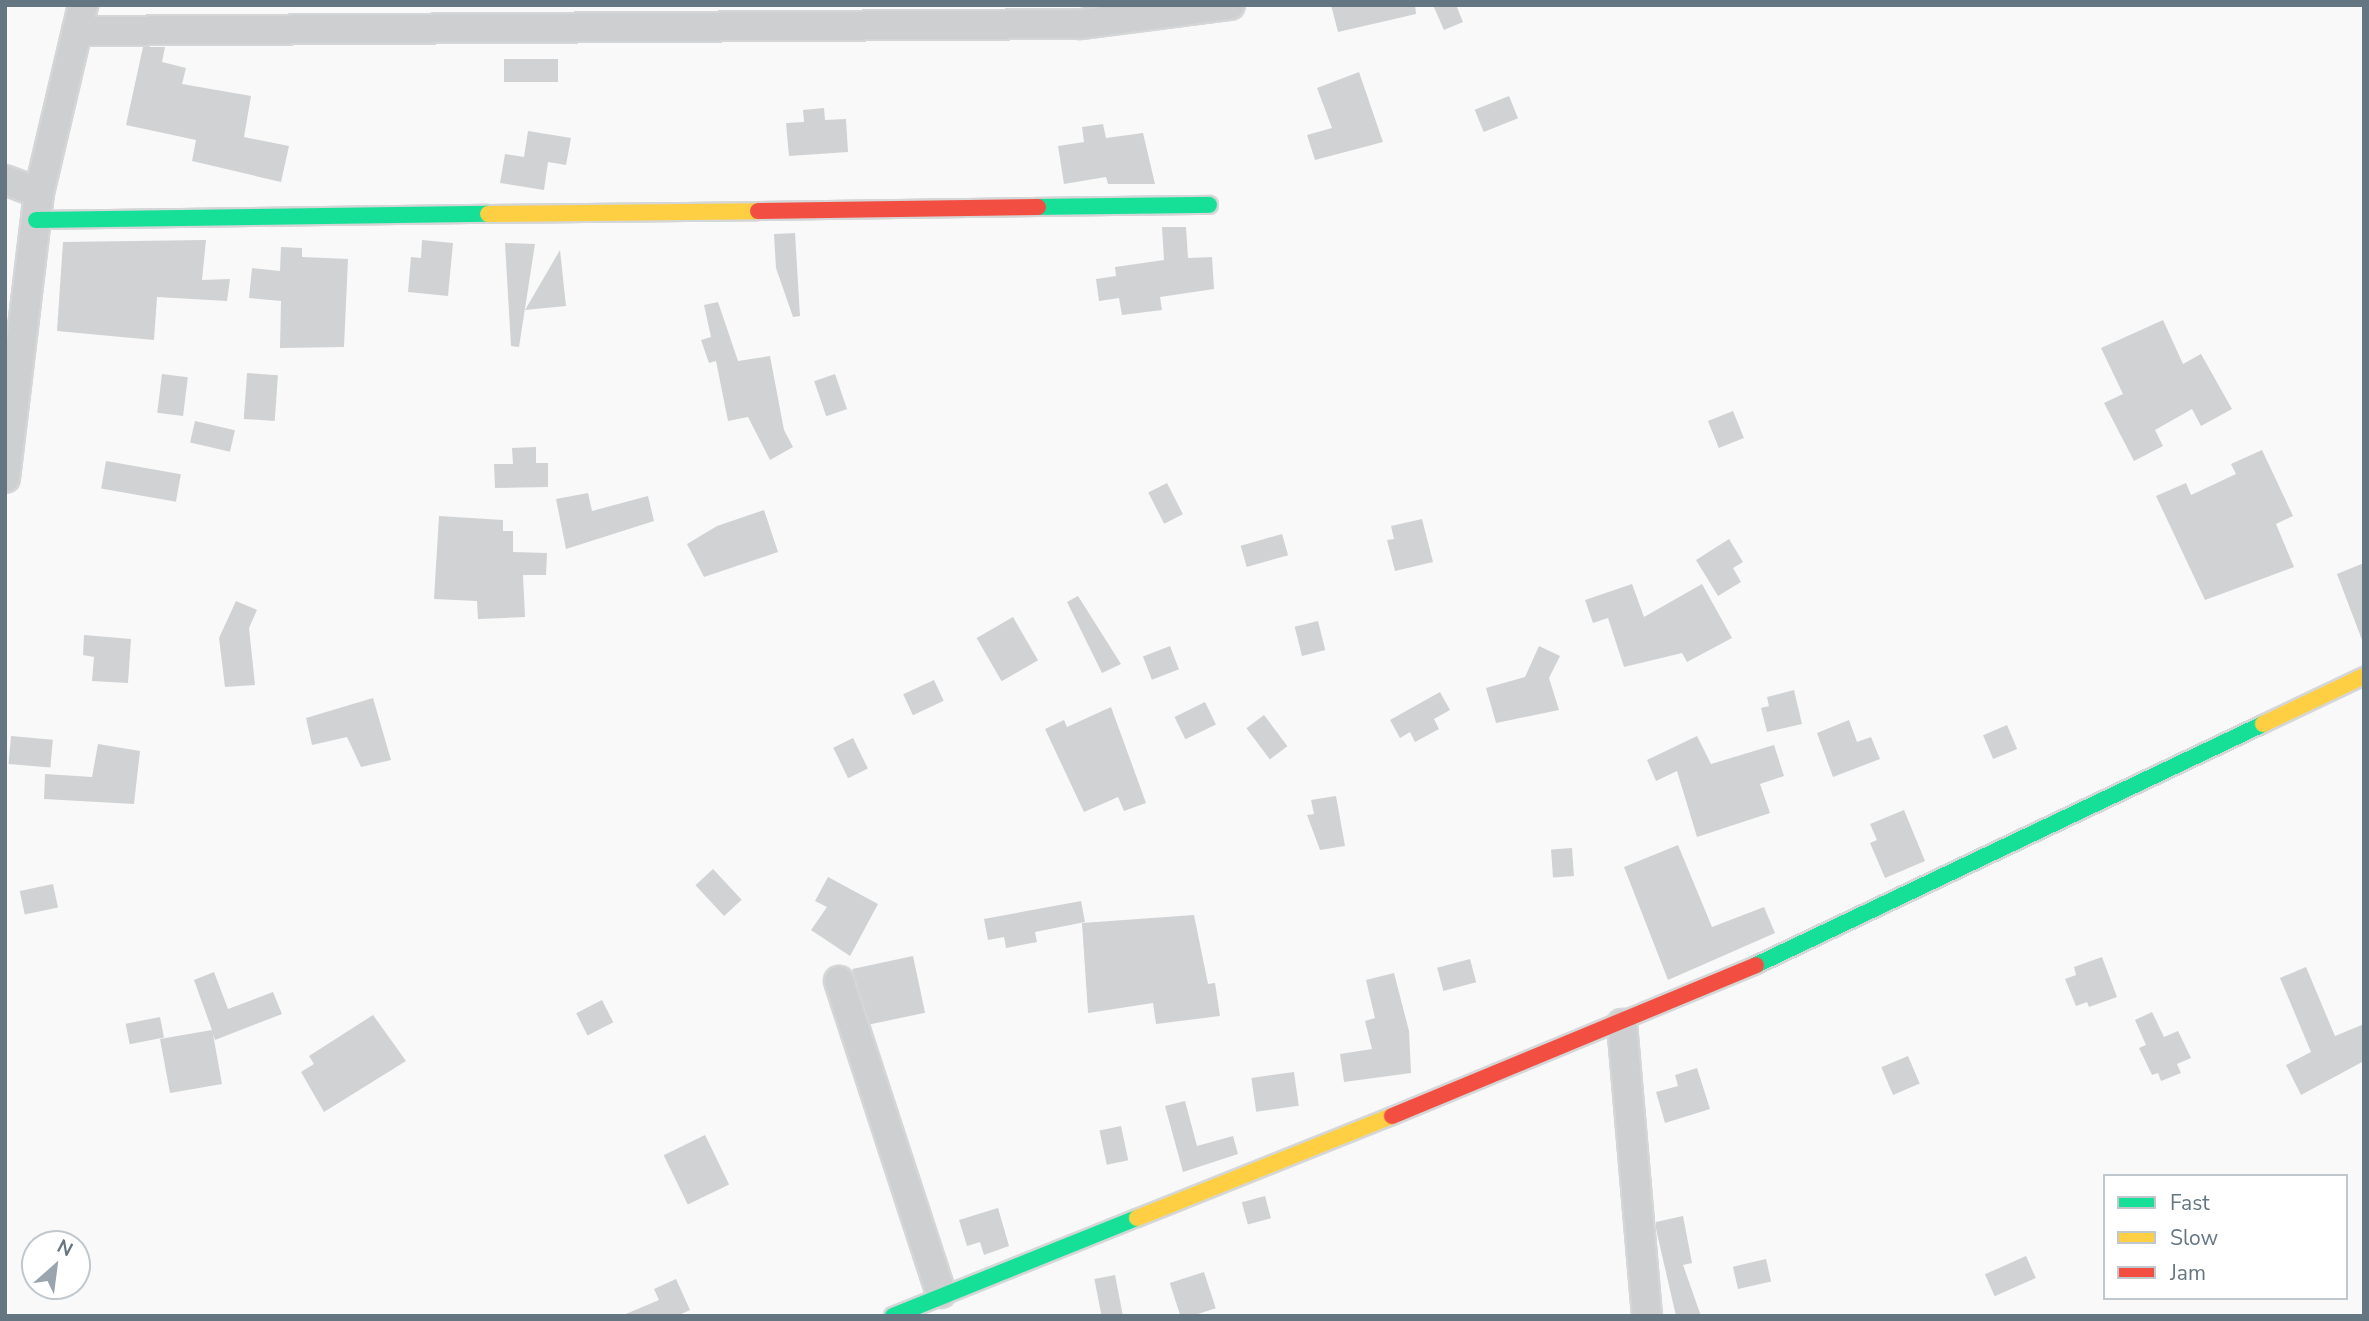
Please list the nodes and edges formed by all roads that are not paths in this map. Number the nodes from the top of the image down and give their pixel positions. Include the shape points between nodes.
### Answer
1 (1230, 5) edge
2 (80, 18) edge
3 (5, 180) edge
4 (1209, 205) dead end
5 (38, 206) junction
6 (5, 478) edge
7 (2364, 676) edge
8 (839, 981) dead end
9 (1622, 1024) junction
10 (950, 1299) edge
11 (893, 1316) edge
12 (1647, 1316) edge

1 - 2 street via 1081,24
2 - 5 street
3 - 5 street
4 - 5 street
5 - 6 street
7 - 9 street via 1804,944
8 - 10 street
9 - 10 street
9 - 12 street
10 - 11 street

